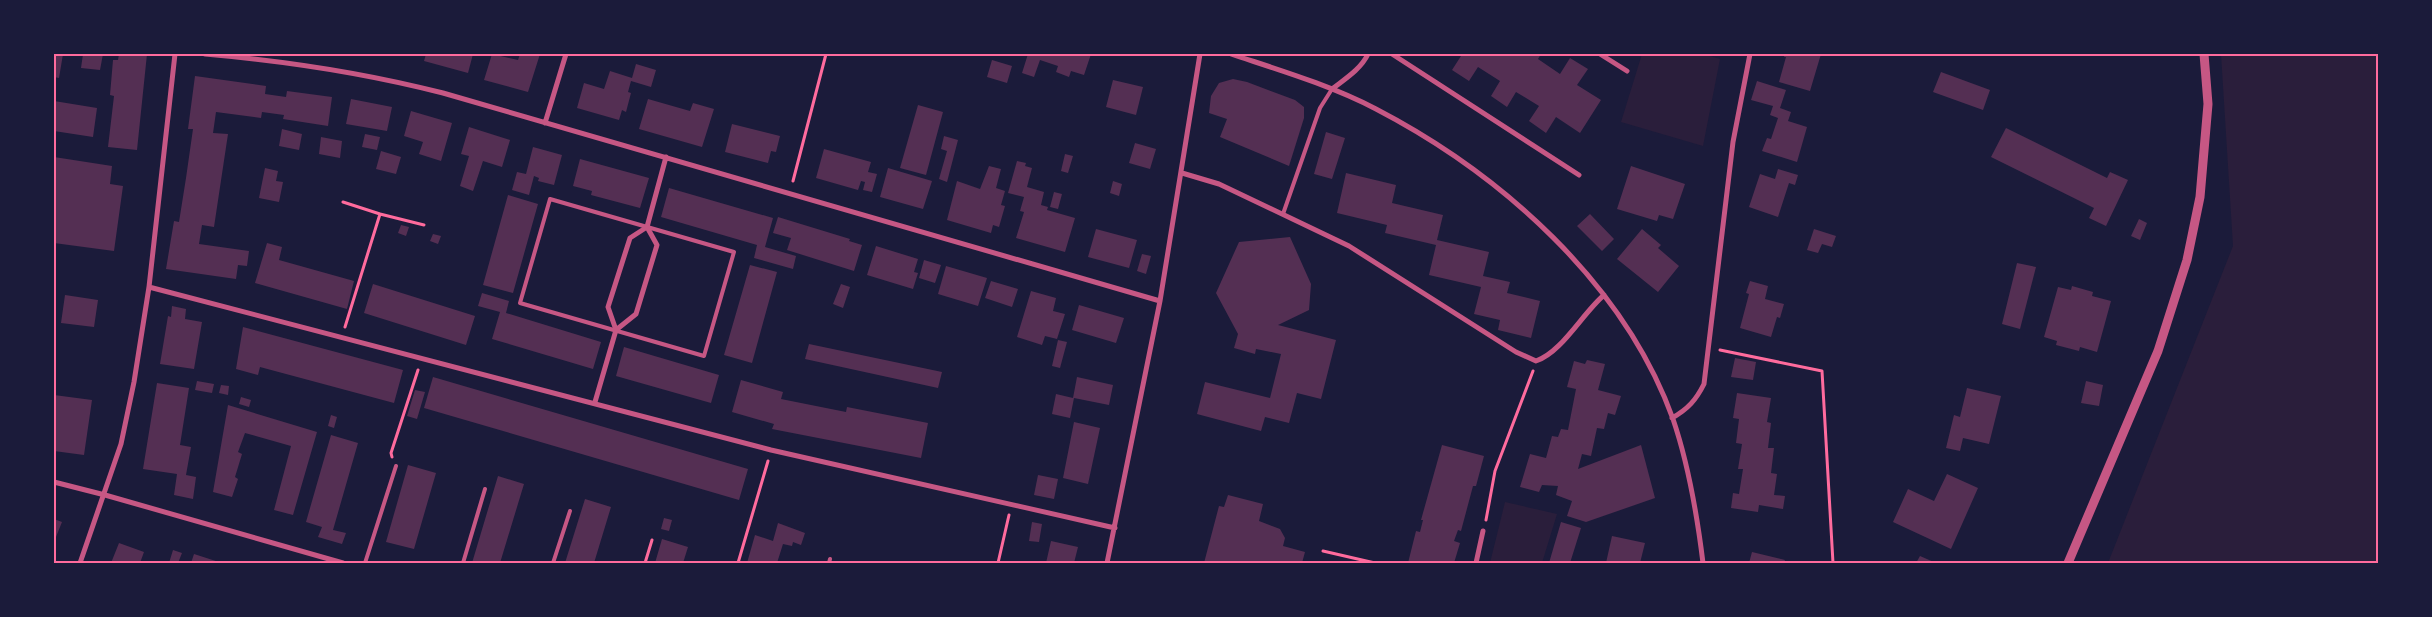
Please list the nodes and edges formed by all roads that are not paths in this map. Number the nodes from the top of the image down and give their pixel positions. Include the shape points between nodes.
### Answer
1 (175, 54) edge
2 (205, 54) edge
3 (566, 54) edge
4 (1200, 54) edge
5 (1231, 54) edge
6 (1368, 54) edge
7 (1392, 54) edge
8 (1600, 54) edge
9 (1750, 54) edge
10 (2204, 54) edge
11 (1627, 71) dead end
12 (1332, 89) junction
13 (545, 123) junction
14 (666, 158) junction
15 (1182, 173) junction
16 (1579, 175) dead end
17 (1283, 214) junction
18 (647, 227) junction
19 (149, 287) junction
20 (1604, 295) junction
21 (1160, 301) junction
22 (616, 330) junction
23 (595, 402) junction
24 (1672, 418) junction
25 (396, 466) road end
26 (54, 482) edge
27 (485, 489) dead end
28 (105, 495) junction
29 (570, 511) dead end
30 (1115, 528) junction
31 (1483, 531) road end
32 (80, 563) edge
33 (343, 563) edge
34 (365, 563) edge
35 (463, 563) edge
36 (553, 563) edge
37 (1107, 563) edge
38 (1476, 563) edge
39 (1703, 563) edge
40 (2068, 563) edge

1 - 19 street
2 - 13 street via 324,67 389,79
3 - 13 street
4 - 15 street
5 - 12 street
6 - 12 street via 1353,73
7 - 16 street
8 - 11 street
9 - 24 street via 1733,142 1704,384 1686,410
10 - 40 street via 2208,113 2200,197 2187,260 2158,351
12 - 17 lane via 1320,108
12 - 20 street via 1411,129 1506,195 1564,248
13 - 14 street
14 - 18 street
14 - 21 street
15 - 17 street via 1219,184
15 - 21 street
17 - 20 street via 1349,246 1516,352 1536,361 1557,349
18 - 22 street via 630,238 608,307
18 - 22 street via 657,245 636,314
18 - 22 lane via 734,252 704,356
18 - 22 lane via 550,199 520,303
19 - 23 street
19 - 28 street via 121,444
20 - 24 street via 1643,357
21 - 30 street
22 - 23 street
23 - 30 street via 771,450
24 - 39 street via 1692,486
25 - 34 lane
26 - 28 street
27 - 35 lane
28 - 32 street
28 - 33 street
29 - 36 lane
30 - 37 street
31 - 38 street

